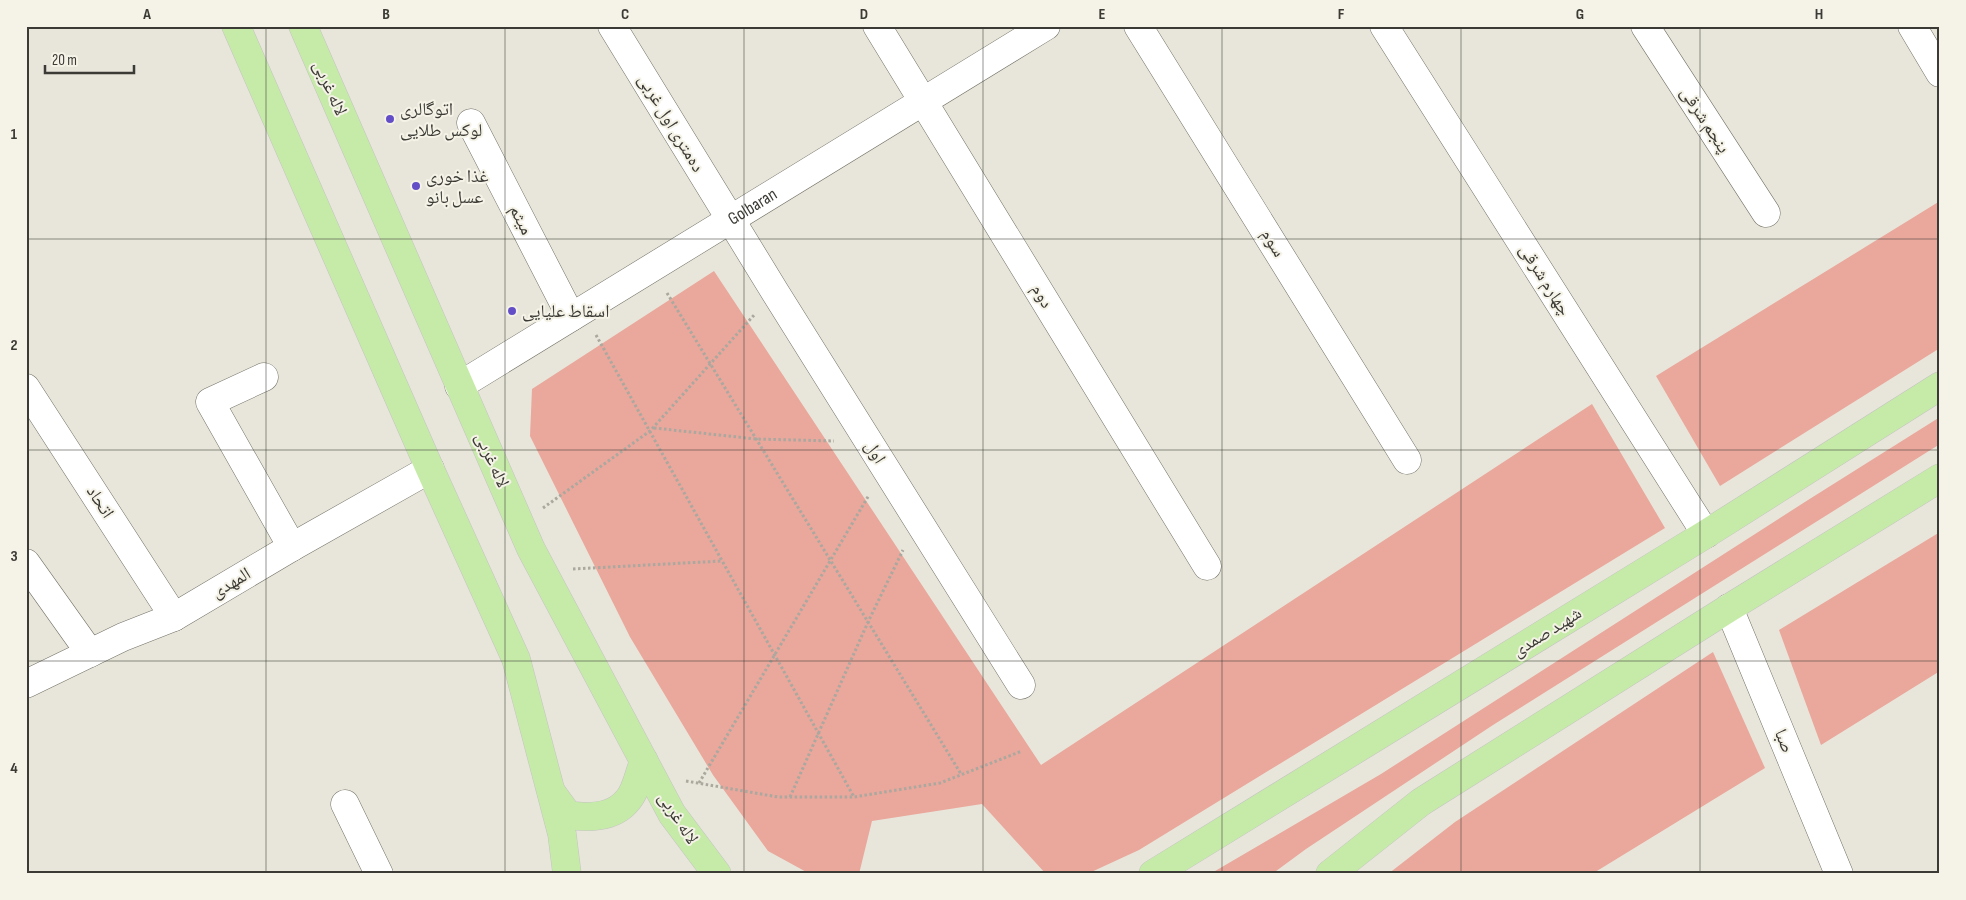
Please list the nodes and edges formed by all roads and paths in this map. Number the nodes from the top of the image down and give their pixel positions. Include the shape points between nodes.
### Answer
1 (236, 26) edge
2 (303, 26) edge
3 (612, 26) edge
4 (877, 26) edge
5 (1046, 26) edge
6 (1138, 26) edge
7 (1384, 26) edge
8 (1645, 26) edge
9 (1912, 26) edge
10 (1940, 73) edge
11 (923, 101) junction
12 (471, 122) dead end
13 (1766, 213) dead end
14 (730, 220) junction
15 (652, 268) junction
16 (775, 292) junction
17 (576, 314) junction
18 (710, 364) junction
19 (264, 377) dead end
20 (460, 386) junction
21 (1940, 386) edge
22 (26, 388) edge
23 (652, 430) junction
24 (756, 439) junction
25 (868, 442) junction
26 (1407, 460) dead end
27 (885, 468) junction
28 (430, 469) junction
29 (1940, 478) edge
30 (918, 519) junction
31 (520, 524) junction
32 (1706, 534) junction
33 (292, 547) junction
34 (830, 560) junction
35 (722, 561) junction
36 (26, 563) edge
37 (1207, 566) dead end
38 (543, 571) junction
39 (1729, 608) junction
40 (174, 617) junction
41 (868, 622) junction
42 (90, 653) junction
43 (775, 656) junction
44 (26, 684) edge
45 (1021, 685) dead end
46 (818, 733) junction
47 (1022, 751) dead end
48 (647, 768) junction
49 (961, 774) junction
50 (699, 783) junction
51 (552, 793) junction
52 (790, 797) junction
53 (854, 797) junction
54 (345, 804) dead end
55 (379, 874) edge
56 (567, 874) edge
57 (717, 874) edge
58 (1153, 874) edge
59 (1330, 874) edge
60 (1839, 874) edge

1 - 28 main road
2 - 20 main road, لاله غربی
3 - 14 street, ده‌متری اول غربی
4 - 11 street, دوم
5 - 11 street, Golbaran
6 - 26 street, سوم
7 - 32 street, چهارم شرقی
8 - 13 street, پنجم شرقی
9 - 10 street
11 - 14 street, Golbaran
11 - 37 street, دوم
12 - 17 street, میثم
14 - 15 street, Golbaran
14 - 16 street, اول
15 - 17 street, Golbaran
15 - 18 path
16 - 18 path
16 - 25 street, اول
17 - 20 street, Golbaran
17 - 23 path
18 - 23 path
18 - 24 path
19 - 33 street via 210,402
20 - 31 main road, لاله غربی
21 - 32 main road, شهید صمدی
22 - 40 street, اتحاد
23 - 24 path
23 - 31 path
23 - 35 path
24 - 25 path
24 - 34 path
25 - 27 street, اول
27 - 30 street, اول
27 - 34 path
28 - 33 street, المهدی
28 - 51 main road via 516,659
29 - 39 main road
30 - 41 path
30 - 45 street, اول
31 - 38 main road, لاله غربی
32 - 58 main road, شهید صمدی
33 - 40 street, المهدی
34 - 41 path
34 - 43 path
35 - 38 path
35 - 43 path
36 - 42 street
38 - 48 main road, لاله غربی
39 - 59 main road via 1421,802
39 - 60 street, صبا
40 - 42 street, المهدی
41 - 46 path
41 - 49 path
42 - 44 street, المهدی
43 - 46 path
43 - 50 path
46 - 52 path
46 - 53 path
47 - 49 path
48 - 50 path
48 - 51 main road via 628,801 601,815 586,818 568,815
48 - 57 main road, لاله غربی via 672,814
49 - 53 path via 940,783
50 - 52 path
51 - 56 main road
52 - 53 path
54 - 55 street

